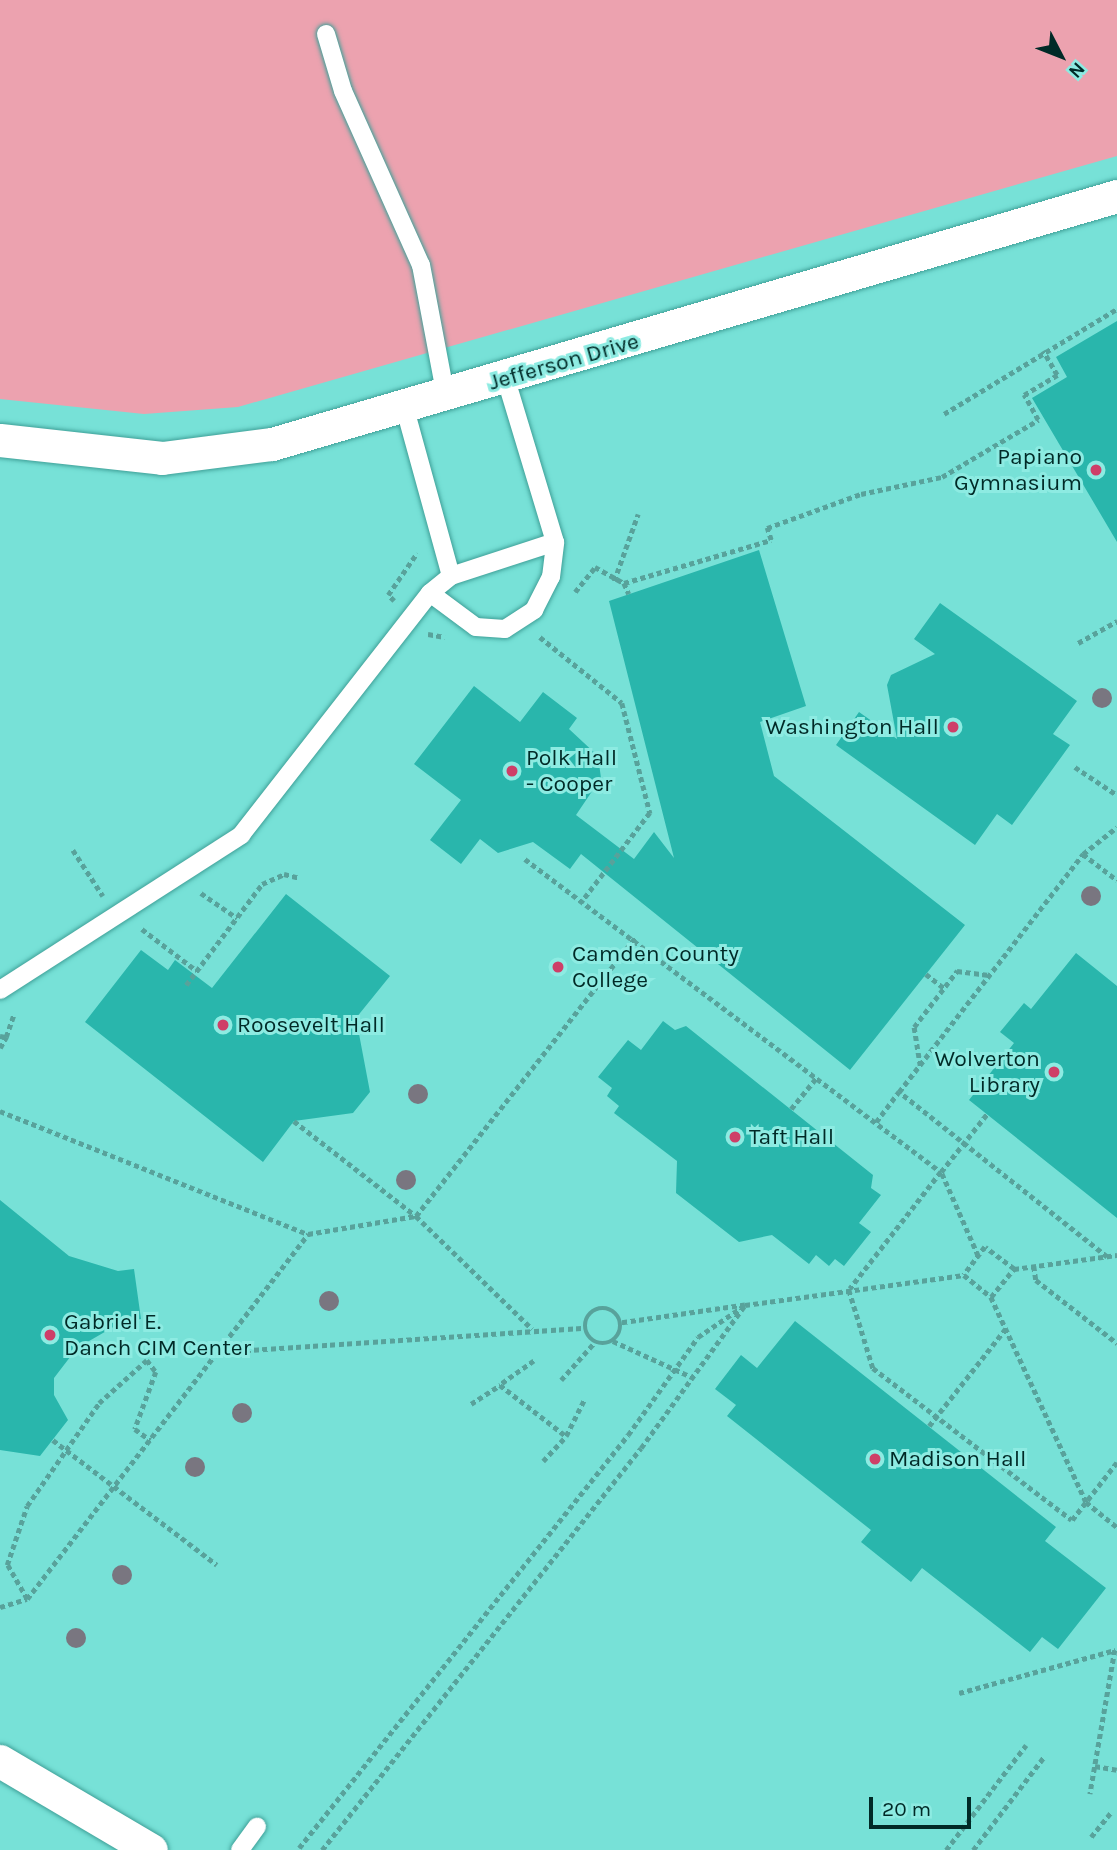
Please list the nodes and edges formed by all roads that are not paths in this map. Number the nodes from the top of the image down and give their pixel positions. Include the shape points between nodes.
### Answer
1 (326, 34) dead end
2 (1117, 196) edge
3 (506, 380) junction
4 (446, 397) junction
5 (405, 409) junction
6 (0, 440) edge
7 (555, 542) junction
8 (451, 576) junction
9 (430, 593) junction
10 (0, 990) edge
11 (0, 1761) edge
12 (257, 1827) dead end
13 (151, 1850) edge
14 (240, 1850) edge

1 - 4 lane via 343,91 421,265
2 - 3 street, Jefferson Drive
3 - 4 street, Jefferson Drive
3 - 7 lane
4 - 5 street, Jefferson Drive
5 - 6 street, Jefferson Drive via 217,455 84,453
5 - 8 lane
7 - 8 lane
7 - 9 lane via 545,594 519,624 476,627
8 - 9 lane
9 - 10 lane via 241,835
11 - 13 street
12 - 14 lane

